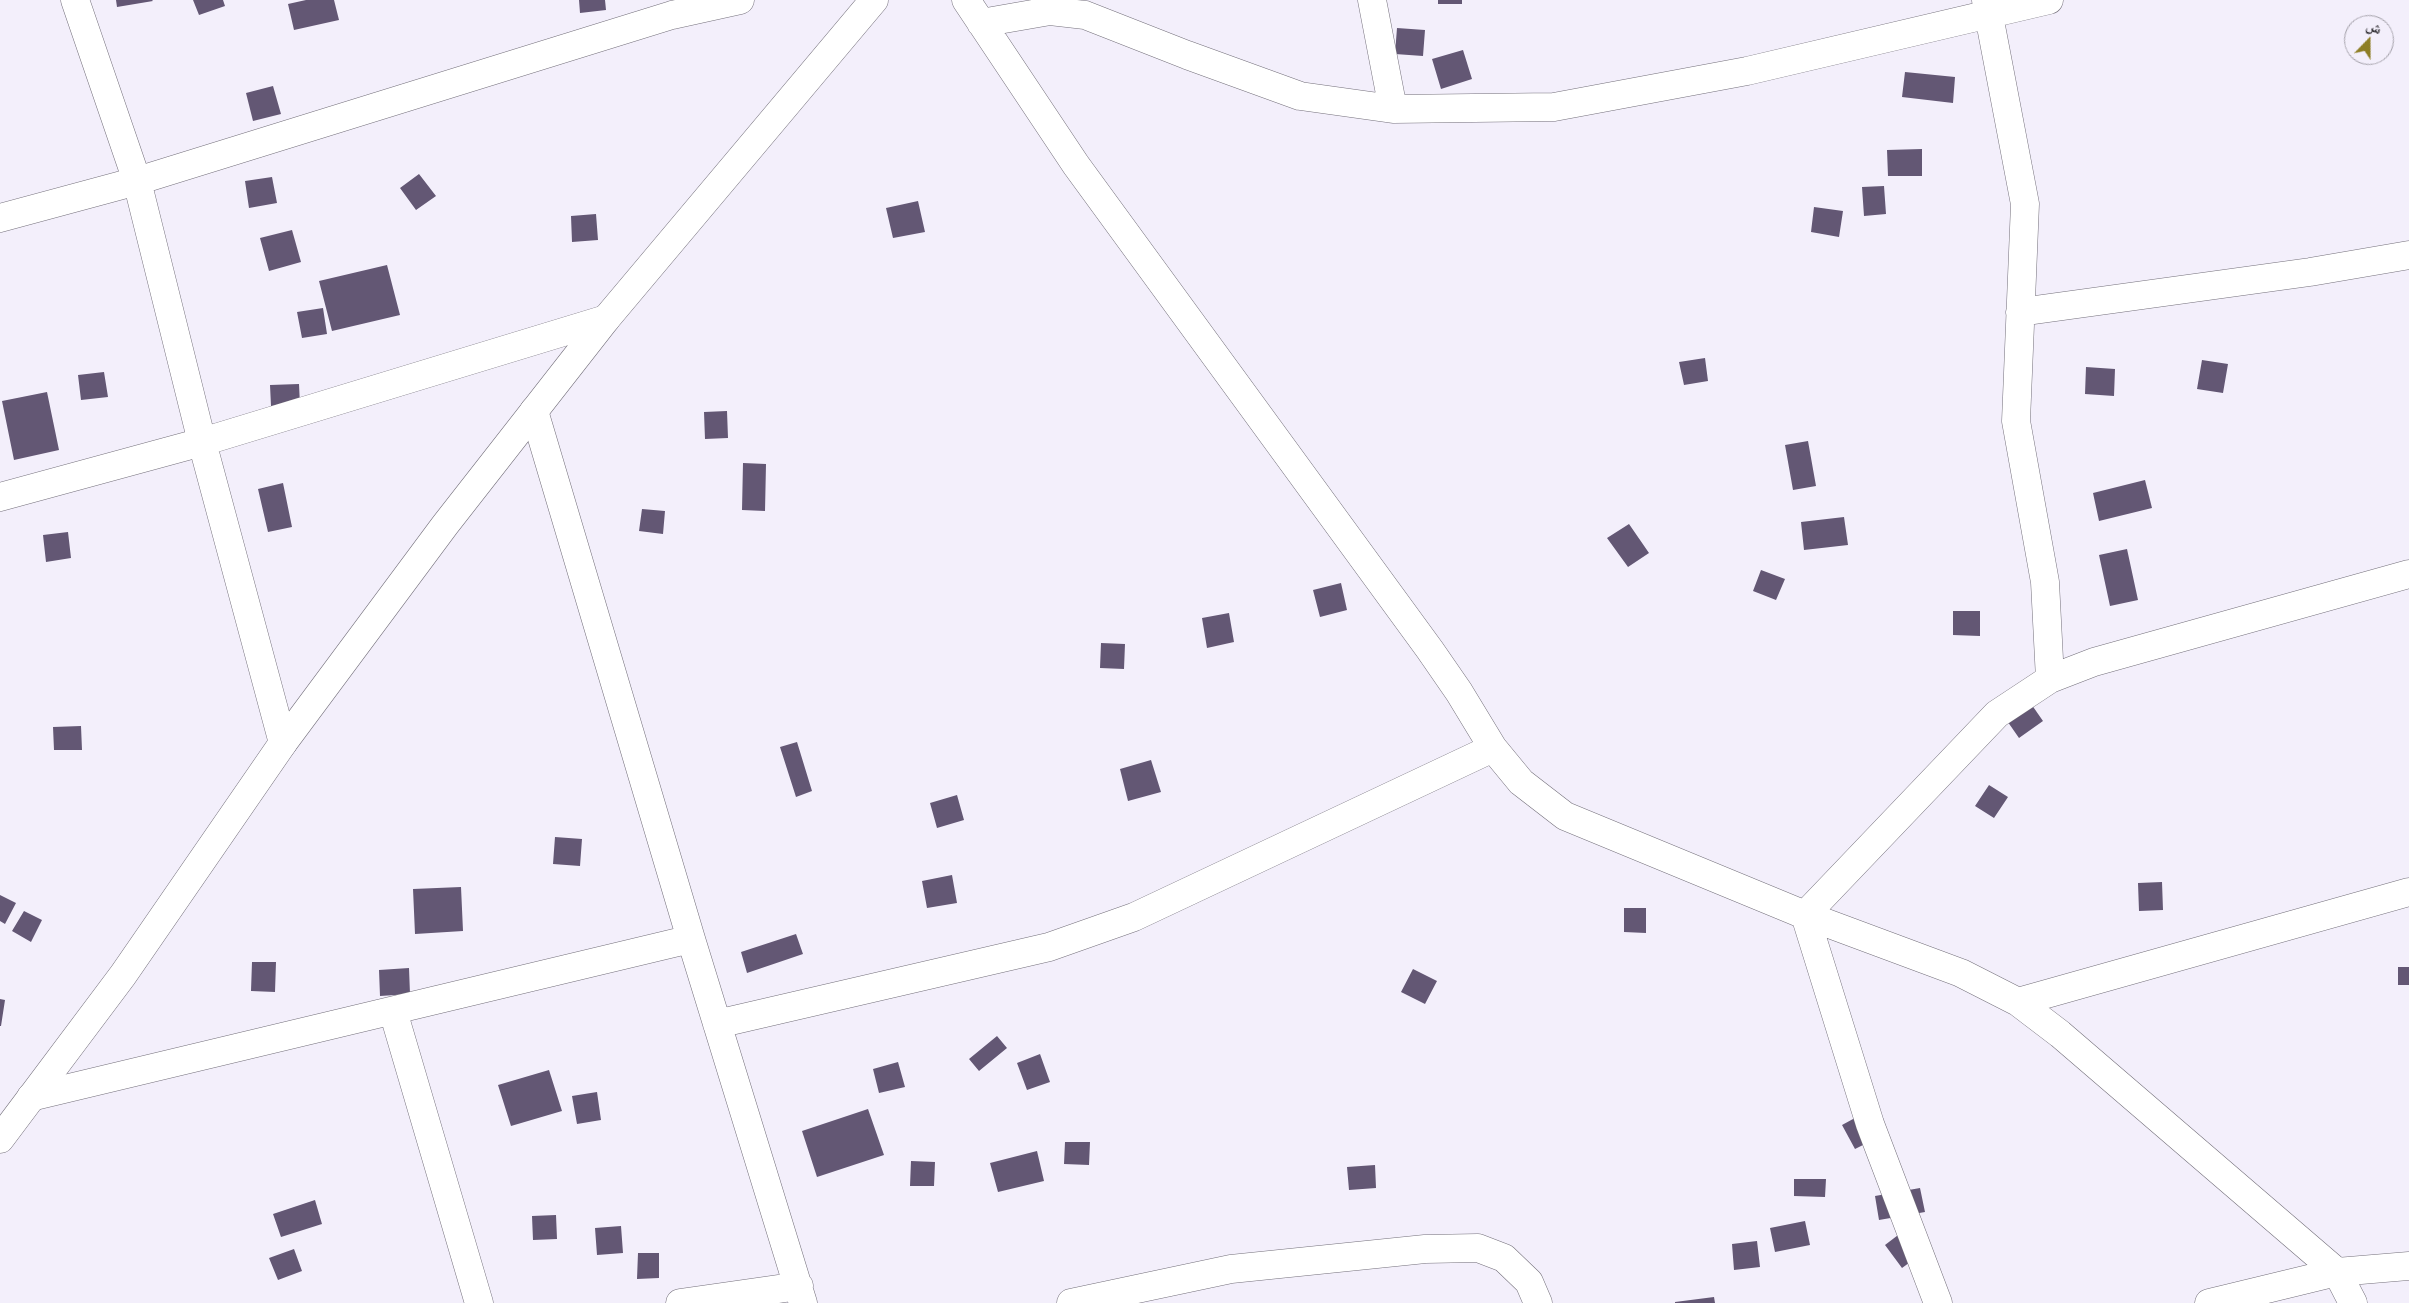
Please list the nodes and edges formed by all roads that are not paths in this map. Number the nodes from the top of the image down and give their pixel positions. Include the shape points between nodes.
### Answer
1 (75, 0) edge
2 (740, 0) edge
3 (874, 0) edge
4 (966, 0) edge
5 (1372, 0) edge
6 (2049, 0) edge
7 (1988, 7) edge
8 (981, 23) junction
9 (1393, 109) junction
10 (136, 181) junction
11 (0, 218) edge
12 (2409, 255) edge
13 (2020, 312) junction
14 (606, 319) junction
15 (534, 411) junction
16 (202, 442) junction
17 (0, 498) edge
18 (2409, 574) edge
19 (2050, 679) junction
20 (283, 743) junction
21 (1493, 748) junction
22 (2409, 892) edge
23 (1805, 915) junction
24 (691, 939) junction
25 (2018, 1002) junction
26 (392, 1011) junction
27 (717, 1024) junction
28 (31, 1097) junction
29 (0, 1139) edge
30 (2409, 1266) edge
31 (2337, 1272) junction
32 (801, 1294) edge
33 (479, 1303) edge
34 (680, 1303) edge
35 (1071, 1303) edge
36 (1538, 1303) edge
37 (1938, 1303) edge
38 (2209, 1303) edge
39 (2353, 1303) edge

1 - 10 street
2 - 10 street via 672,15
3 - 14 street
4 - 8 street
5 - 9 street
6 - 7 street
7 - 9 street via 1746,70 1554,107
7 - 13 street via 2025,204
8 - 9 street via 1050,11 1085,14 1300,96
8 - 21 street via 1076,165 1430,650
10 - 11 street
10 - 16 street
12 - 13 street
13 - 19 street via 2016,422 2044,582
14 - 15 street
14 - 16 street
15 - 20 street
15 - 24 street
16 - 17 street
16 - 20 street
18 - 19 street via 2094,662
19 - 23 street via 1997,714
20 - 28 street via 122,975
21 - 23 street via 1521,782 1565,816
21 - 27 street via 1134,917 1049,947
22 - 25 street
23 - 25 street via 1961,973
23 - 37 street via 1870,1124
24 - 26 street
24 - 27 street
25 - 31 street via 2060,1034
26 - 28 street
26 - 33 street
27 - 32 street
28 - 29 street
30 - 31 street
31 - 38 street
31 - 39 street
32 - 34 street
35 - 36 street via 1231,1269 1478,1248 1504,1258 1529,1282

